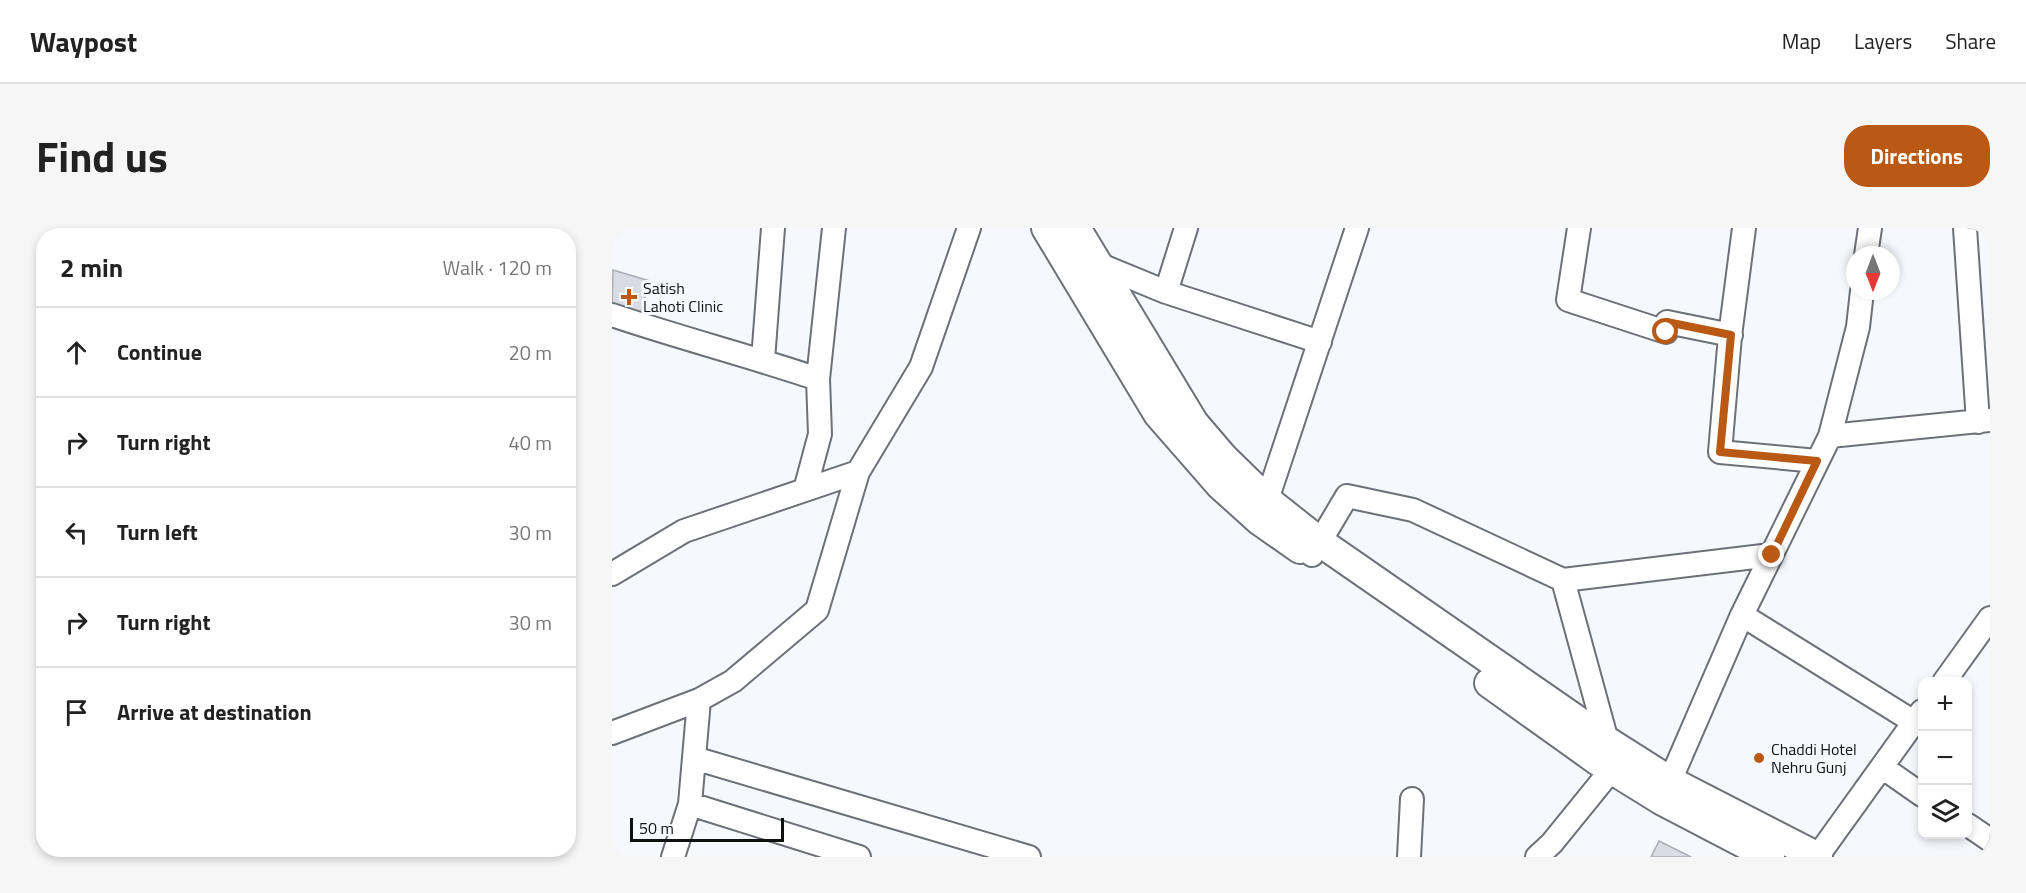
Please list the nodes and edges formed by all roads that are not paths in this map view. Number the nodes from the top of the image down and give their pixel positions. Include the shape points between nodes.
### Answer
1 (773, 228) edge
2 (834, 228) edge
3 (969, 228) edge
4 (1046, 228) edge
5 (1076, 228) edge
6 (1186, 228) edge
7 (1357, 228) edge
8 (1579, 228) edge
9 (1744, 228) edge
10 (1870, 228) edge
11 (1965, 228) edge
12 (1867, 246) edge
13 (1098, 264) junction
14 (1166, 291) junction
15 (1861, 300) edge
16 (612, 315) edge
17 (1731, 335) junction
18 (1320, 342) junction
19 (763, 360) junction
20 (818, 379) junction
21 (1984, 421) edge
22 (1830, 436) junction
23 (1817, 461) junction
24 (858, 472) junction
25 (806, 490) junction
26 (1267, 500) junction
27 (1316, 549) junction
28 (1772, 555) junction
29 (612, 574) edge
30 (1563, 580) junction
31 (1742, 615) junction
32 (1990, 618) edge
33 (1947, 677) edge
34 (699, 700) junction
35 (1918, 717) edge
36 (612, 733) edge
37 (1607, 741) junction
38 (694, 758) junction
39 (1882, 767) junction
40 (1612, 770) junction
41 (1670, 782) junction
42 (1918, 792) edge
43 (1412, 799) dead end
44 (690, 804) junction
45 (1972, 828) edge
46 (1990, 840) edge
47 (673, 857) edge
48 (859, 857) edge
49 (1029, 857) edge
50 (1409, 857) edge
51 (1537, 857) edge
52 (1770, 857) edge
53 (1818, 857) edge

1 - 19 street
2 - 20 street
3 - 24 street via 921,367
4 - 27 main road via 1158,414 1220,485 1260,521
5 - 13 main road
6 - 14 street
7 - 18 street
8 - 17 street via 1568,300 1666,332 1667,322
9 - 17 street
10 - 12 street
11 - 21 street
13 - 14 street
13 - 26 main road via 1194,423
14 - 18 street
15 - 22 street via 1858,327
16 - 19 street
17 - 23 street via 1720,452
18 - 26 street
19 - 20 street
20 - 25 street via 820,434
21 - 22 street
22 - 23 street
23 - 28 street
24 - 25 street
24 - 34 street via 817,610 734,681
25 - 29 street via 684,531
26 - 27 main road
27 - 30 street via 1347,496 1413,510
27 - 37 main road
27 - 40 main road
28 - 30 street
28 - 31 street
30 - 37 street
31 - 35 street
31 - 41 street
32 - 33 street
34 - 36 street
34 - 38 street
35 - 39 street
37 - 41 main road
38 - 44 street
38 - 49 street
39 - 42 street
39 - 53 street
40 - 51 street
40 - 52 main road
41 - 53 main road
43 - 50 street
44 - 47 street
44 - 48 street
45 - 46 street

